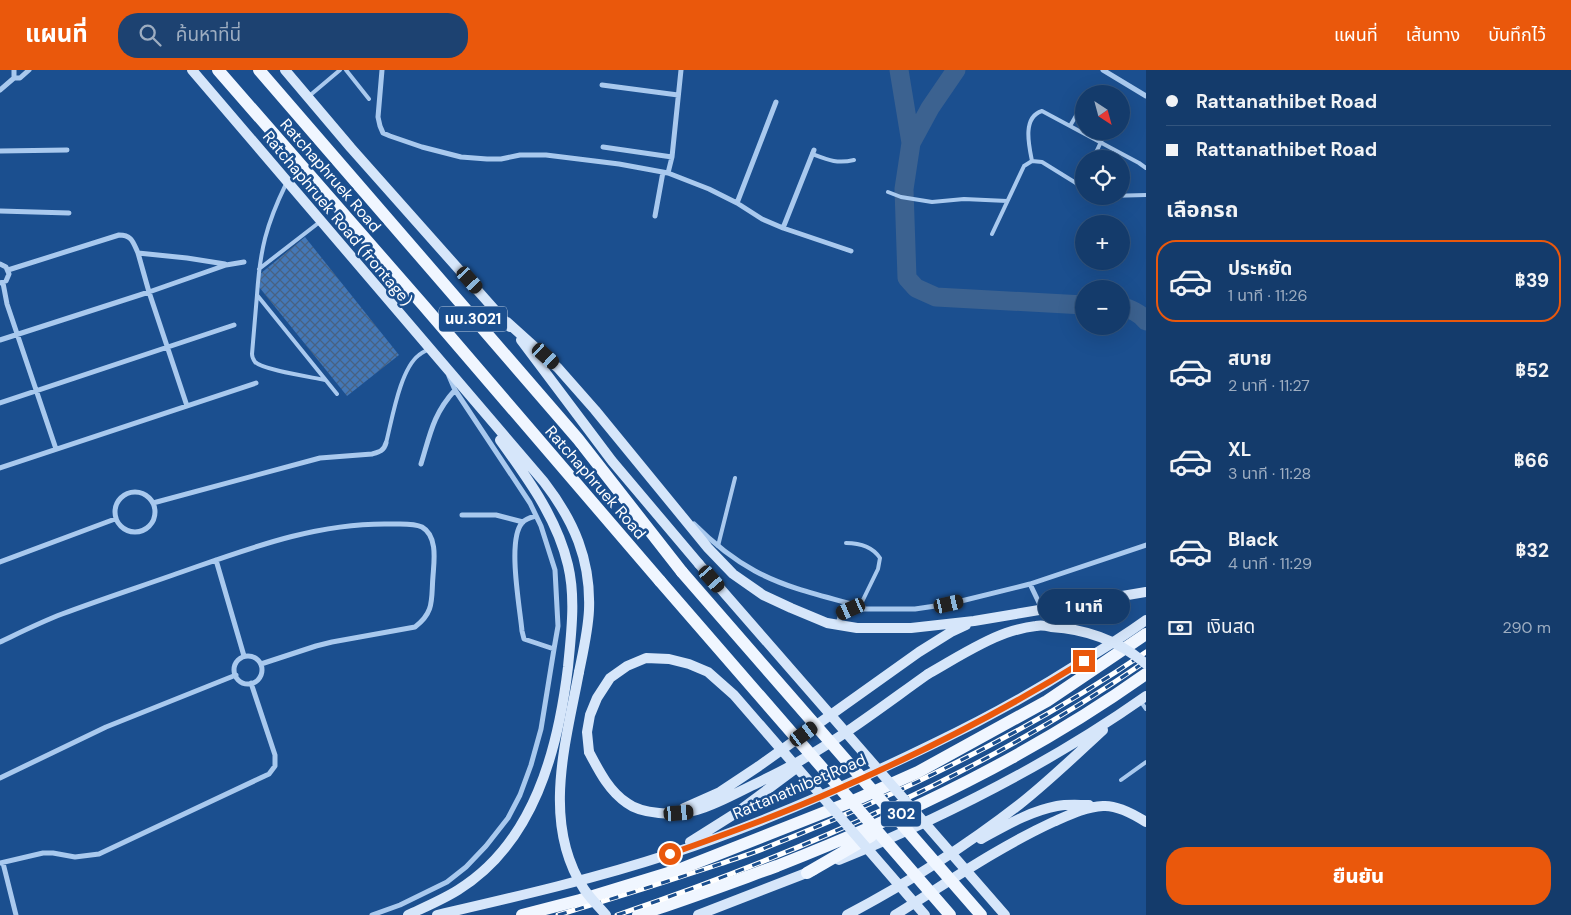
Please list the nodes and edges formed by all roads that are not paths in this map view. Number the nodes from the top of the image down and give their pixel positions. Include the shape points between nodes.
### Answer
1 (14, 70) edge
2 (29, 70) edge
3 (192, 70) edge
4 (211, 70) edge
5 (218, 70) edge
6 (258, 70) edge
7 (285, 70) edge
8 (340, 70) edge
9 (346, 70) edge
10 (382, 70) edge
11 (681, 70) edge
12 (1103, 70) edge
13 (14, 78) junction
14 (602, 85) dead end
15 (234, 89) junction
16 (0, 90) edge
17 (678, 95) junction
18 (1146, 96) edge
19 (308, 97) junction
20 (368, 99) dead end
21 (776, 102) dead end
22 (1075, 117) edge
23 (1070, 126) junction
24 (1102, 140) edge
25 (1101, 143) junction
26 (602, 147) dead end
27 (67, 150) dead end
28 (1098, 150) edge
29 (0, 151) edge
30 (813, 152) joint
31 (672, 157) junction
32 (854, 160) dead end
33 (1032, 161) junction
34 (1146, 168) edge
35 (666, 173) junction
36 (287, 182) junction
37 (1075, 182) edge
38 (888, 192) dead end
39 (1130, 195) edge
40 (1146, 195) edge
41 (1008, 201) junction
42 (737, 203) junction
43 (0, 211) edge
44 (69, 213) dead end
45 (655, 216) dead end
46 (321, 221) junction
47 (783, 228) junction
48 (992, 234) dead end
49 (850, 251) dead end
50 (138, 253) junction
51 (244, 262) dead end
52 (0, 264) edge
53 (226, 264) junction
54 (259, 269) junction
55 (8, 270) junction
56 (1, 283) edge
57 (149, 292) junction
58 (258, 295) junction
59 (507, 322) junction
60 (234, 325) dead end
61 (18, 334) junction
62 (0, 340) edge
63 (167, 347) junction
64 (430, 349) junction
65 (326, 380) junction
66 (256, 383) dead end
67 (458, 388) junction
68 (37, 391) junction
69 (337, 394) dead end
70 (0, 403) edge
71 (187, 406) junction
72 (386, 443) joint
73 (56, 449) junction
74 (421, 464) dead end
75 (0, 468) edge
76 (734, 478) dead end
77 (663, 494) junction
78 (153, 502) junction
79 (462, 515) dead end
80 (536, 516) junction
81 (116, 519) junction
82 (522, 522) junction
83 (846, 543) dead end
84 (1146, 545) edge
85 (718, 546) junction
86 (216, 560) junction
87 (0, 562) edge
88 (1030, 584) junction
89 (1146, 592) edge
90 (860, 606) junction
91 (870, 609) junction
92 (1042, 609) junction
93 (1146, 620) edge
94 (974, 621) junction
95 (838, 625) junction
96 (1146, 634) edge
97 (0, 642) edge
98 (554, 649) junction
99 (244, 656) junction
100 (261, 664) junction
101 (1146, 664) edge
102 (1146, 674) edge
103 (236, 675) junction
104 (252, 683) junction
105 (1144, 701) edge
106 (1126, 710) junction
107 (839, 736) junction
108 (1146, 762) edge
109 (0, 778) edge
110 (1121, 780) dead end
111 (934, 799) junction
112 (1105, 806) junction
113 (666, 814) junction
114 (1146, 822) edge
115 (670, 854) junction
116 (939, 862) junction
117 (2, 863) edge
118 (807, 873) junction
119 (16, 915) edge
120 (372, 915) edge
121 (408, 915) edge
122 (437, 915) edge
123 (522, 915) edge
124 (606, 915) edge
125 (638, 915) edge
126 (698, 915) edge
127 (847, 915) edge
128 (895, 915) edge
129 (925, 915) edge
130 (950, 915) edge
131 (981, 915) edge
132 (1006, 915) edge

1 - 13 street
2 - 13 street via 20,78
3 - 36 main road, Ratchaphruek Road (frontage) / นบ.3021
4 - 15 main road
5 - 15 main road, Ratchaphruek Road / นบ.3021
6 - 131 main road, Ratchaphruek Road / นบ.3021, bridge via 578,439 682,572
7 - 19 main road, นบ.3021
8 - 19 lane
9 - 20 lane
10 - 35 street via 378,116 383,133 390,136 461,157 494,159 546,155
11 - 17 street
12 - 18 street
13 - 16 street
14 - 17 street
15 - 130 main road, Ratchaphruek Road / นบ.3021, bridge
17 - 31 street
19 - 59 main road, นบ.3021
21 - 42 street
22 - 23 lane
23 - 25 lane
23 - 33 lane via 1042,111 1032,117 1028,134
24 - 25 lane
25 - 28 lane
25 - 34 lane
26 - 31 street
27 - 29 street
30 - 32 lane via 840,163
30 - 47 street
31 - 35 street
33 - 37 lane via 1042,162
33 - 41 lane via 1024,166
35 - 42 street
35 - 45 street
36 - 46 main road, Ratchaphruek Road (frontage) / นบ.3021
36 - 54 lane via 273,210
38 - 41 lane via 927,201 964,198
39 - 40 lane
41 - 48 lane
42 - 47 street
43 - 44 street
46 - 54 lane
46 - 64 main road, Ratchaphruek Road (frontage) / นบ.3021
47 - 49 street
50 - 53 street
50 - 55 street via 132,239 119,235
50 - 57 street
51 - 53 street
52 - 55 street
53 - 57 street
54 - 58 lane
55 - 56 street via 8,278
56 - 61 street
57 - 61 street
57 - 63 street
58 - 65 lane
58 - 65 lane via 252,354 255,362
59 - 77 main road via 558,368
59 - 132 main road, bridge via 612,461
60 - 63 street
61 - 62 street
61 - 68 street
63 - 68 street
63 - 71 street
64 - 67 main road, Ratchaphruek Road (frontage) / นบ.3021
64 - 72 lane via 418,355 404,376
65 - 69 lane
66 - 71 street
67 - 74 street via 433,421
67 - 80 street
67 - 121 main road via 528,480 554,524 569,567 571,639 564,702 550,760 515,835 480,873 459,890
67 - 124 main road, bridge via 560,503 583,553 589,610 560,770 561,824 574,870
68 - 70 street
68 - 73 street
71 - 73 street
72 - 78 street via 380,452 320,458
73 - 75 street
76 - 85 lane
77 - 85 street
77 - 95 main road via 733,574 763,595 826,623
78 - 81 street via 146,495 126,493 114,509
78 - 81 street via 155,513 151,524 143,530 132,532 122,528
79 - 82 street via 496,514
80 - 82 street
80 - 98 street via 555,570 558,626
81 - 87 street
82 - 98 street via 518,530 515,563 524,639
83 - 90 lane via 863,545 880,558
84 - 88 street
85 - 90 street via 755,571 791,586
86 - 97 street via 61,614
86 - 99 street
86 - 100 street via 281,538 368,523 406,524 422,527 429,534 434,560 430,611 415,627 316,646
88 - 91 street via 949,604 915,609
88 - 92 street
89 - 92 main road
90 - 91 street
91 - 95 street via 851,609 841,614
92 - 94 main road
93 - 115 main road, Rattanathibet Road via 1040,688 951,736 836,790
94 - 95 main road via 911,628
94 - 113 main road via 919,652 720,792
96 - 123 main road, Rattanathibet Road / 302 via 1047,701 910,775 788,828 678,870
98 - 120 street via 541,729 520,795 508,818 486,846 448,882
99 - 100 street via 254,657
99 - 103 street via 237,662
100 - 104 street via 262,674
101 - 107 main road, bridge via 1087,632 1037,626 1005,634 970,650 928,674
102 - 111 main road, 302 via 1065,728
103 - 104 street via 244,683
103 - 109 street via 106,727
104 - 117 street via 275,755 275,766 269,774 99,854 75,857 43,853
105 - 106 main road, 302
106 - 116 main road via 1021,803
106 - 118 main road, 302 via 1074,743 941,815
107 - 113 main road via 803,759 712,805 691,812
107 - 115 main road via 736,813
108 - 110 lane
111 - 118 main road
111 - 125 main road, 302 via 791,860 690,899
112 - 114 main road via 1129,812
112 - 116 main road via 1057,806 1034,812
112 - 128 main road via 1082,810 1035,830
113 - 129 main road, bridge via 628,804 611,789 589,752 587,732 597,698 610,678 646,658 689,664 708,672 734,695
115 - 122 main road, Rattanathibet Road via 567,884
116 - 127 main road
117 - 119 street
118 - 126 main road, 302

